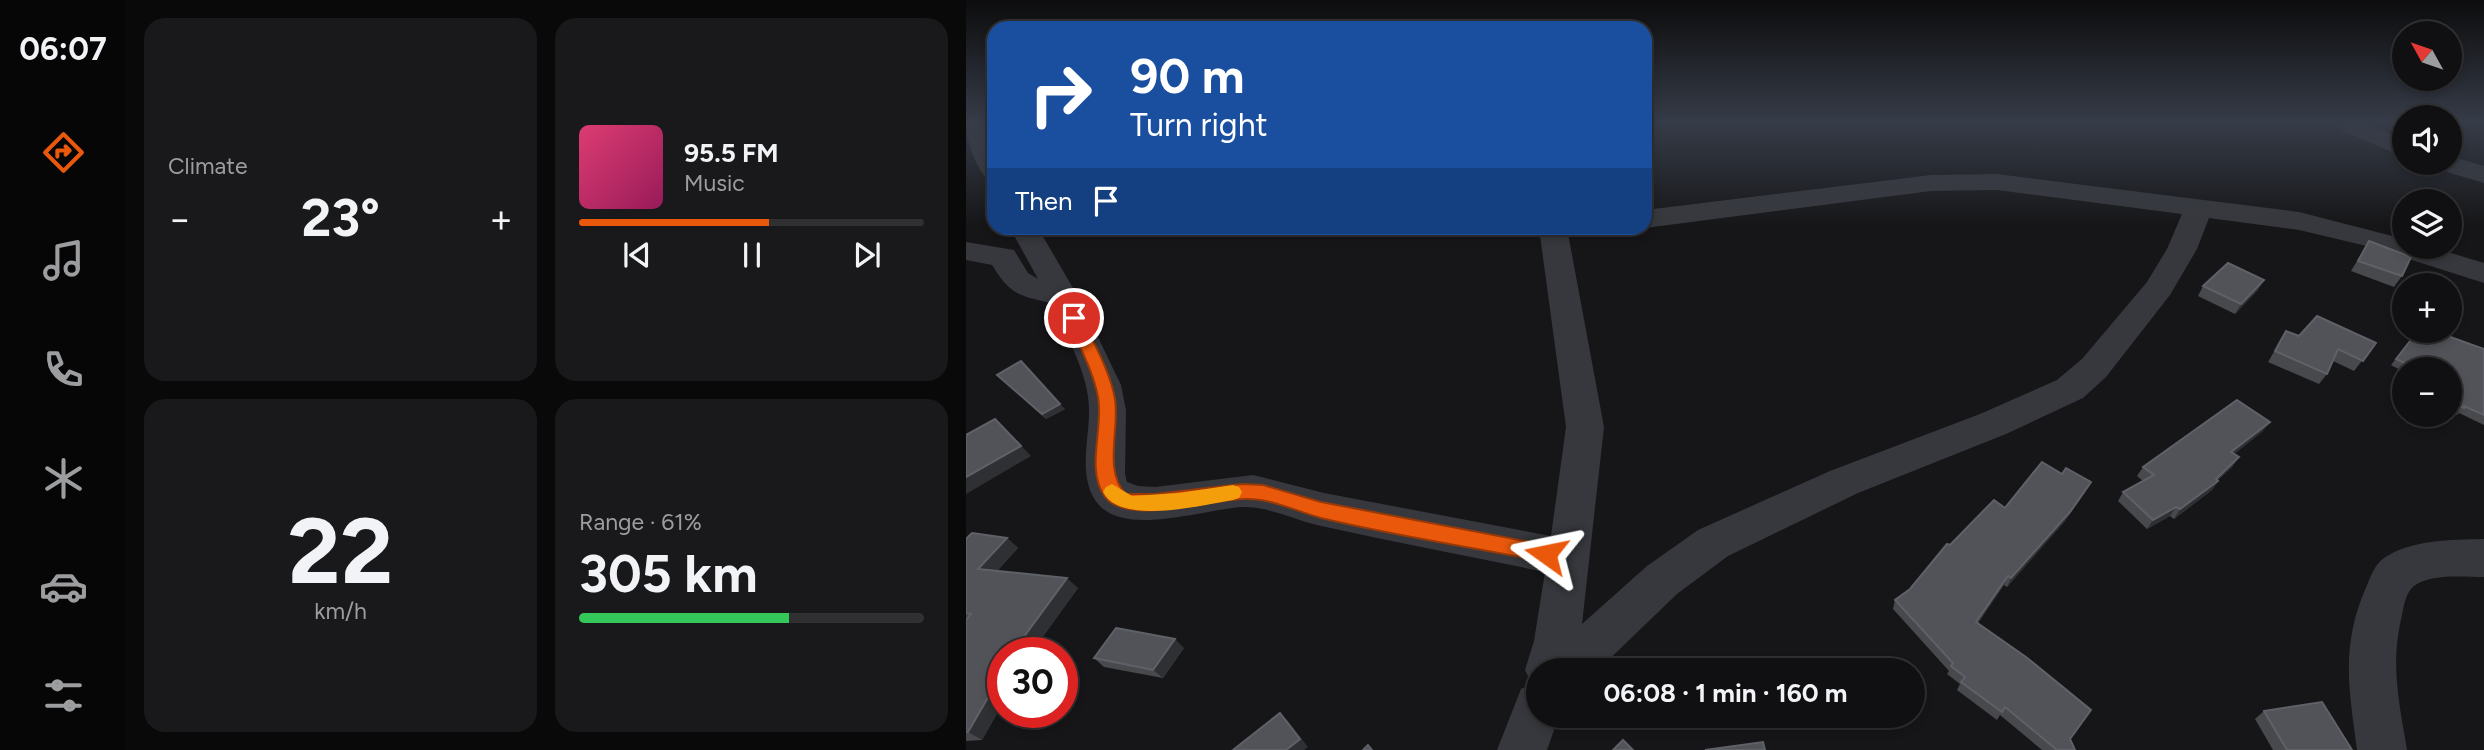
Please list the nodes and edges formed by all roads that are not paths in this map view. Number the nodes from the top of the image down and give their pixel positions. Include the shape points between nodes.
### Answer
1 (2462, 168) edge
2 (2484, 175) edge
3 (2199, 208) junction
4 (1652, 218) edge
5 (1028, 235) edge
6 (1554, 235) edge
7 (966, 251) edge
8 (2484, 273) edge
9 (1062, 295) junction
10 (1569, 558) junction
11 (2484, 558) edge
12 (1552, 658) edge
13 (1578, 658) edge
14 (1530, 728) edge
15 (1521, 750) edge
16 (2382, 750) edge

1 - 2 street
3 - 4 street via 1961,180
3 - 8 street via 2299,221
3 - 13 street via 2159,288 2094,368 2070,389 1844,482 1713,543 1662,580
5 - 9 street
6 - 10 street via 1585,427
7 - 9 street via 1003,257 1026,287
9 - 10 street via 1107,398 1105,467 1112,491 1121,500 1155,502 1263,492 1321,510
10 - 12 street
11 - 16 street via 2418,564 2397,573 2388,587 2371,671
14 - 15 street

